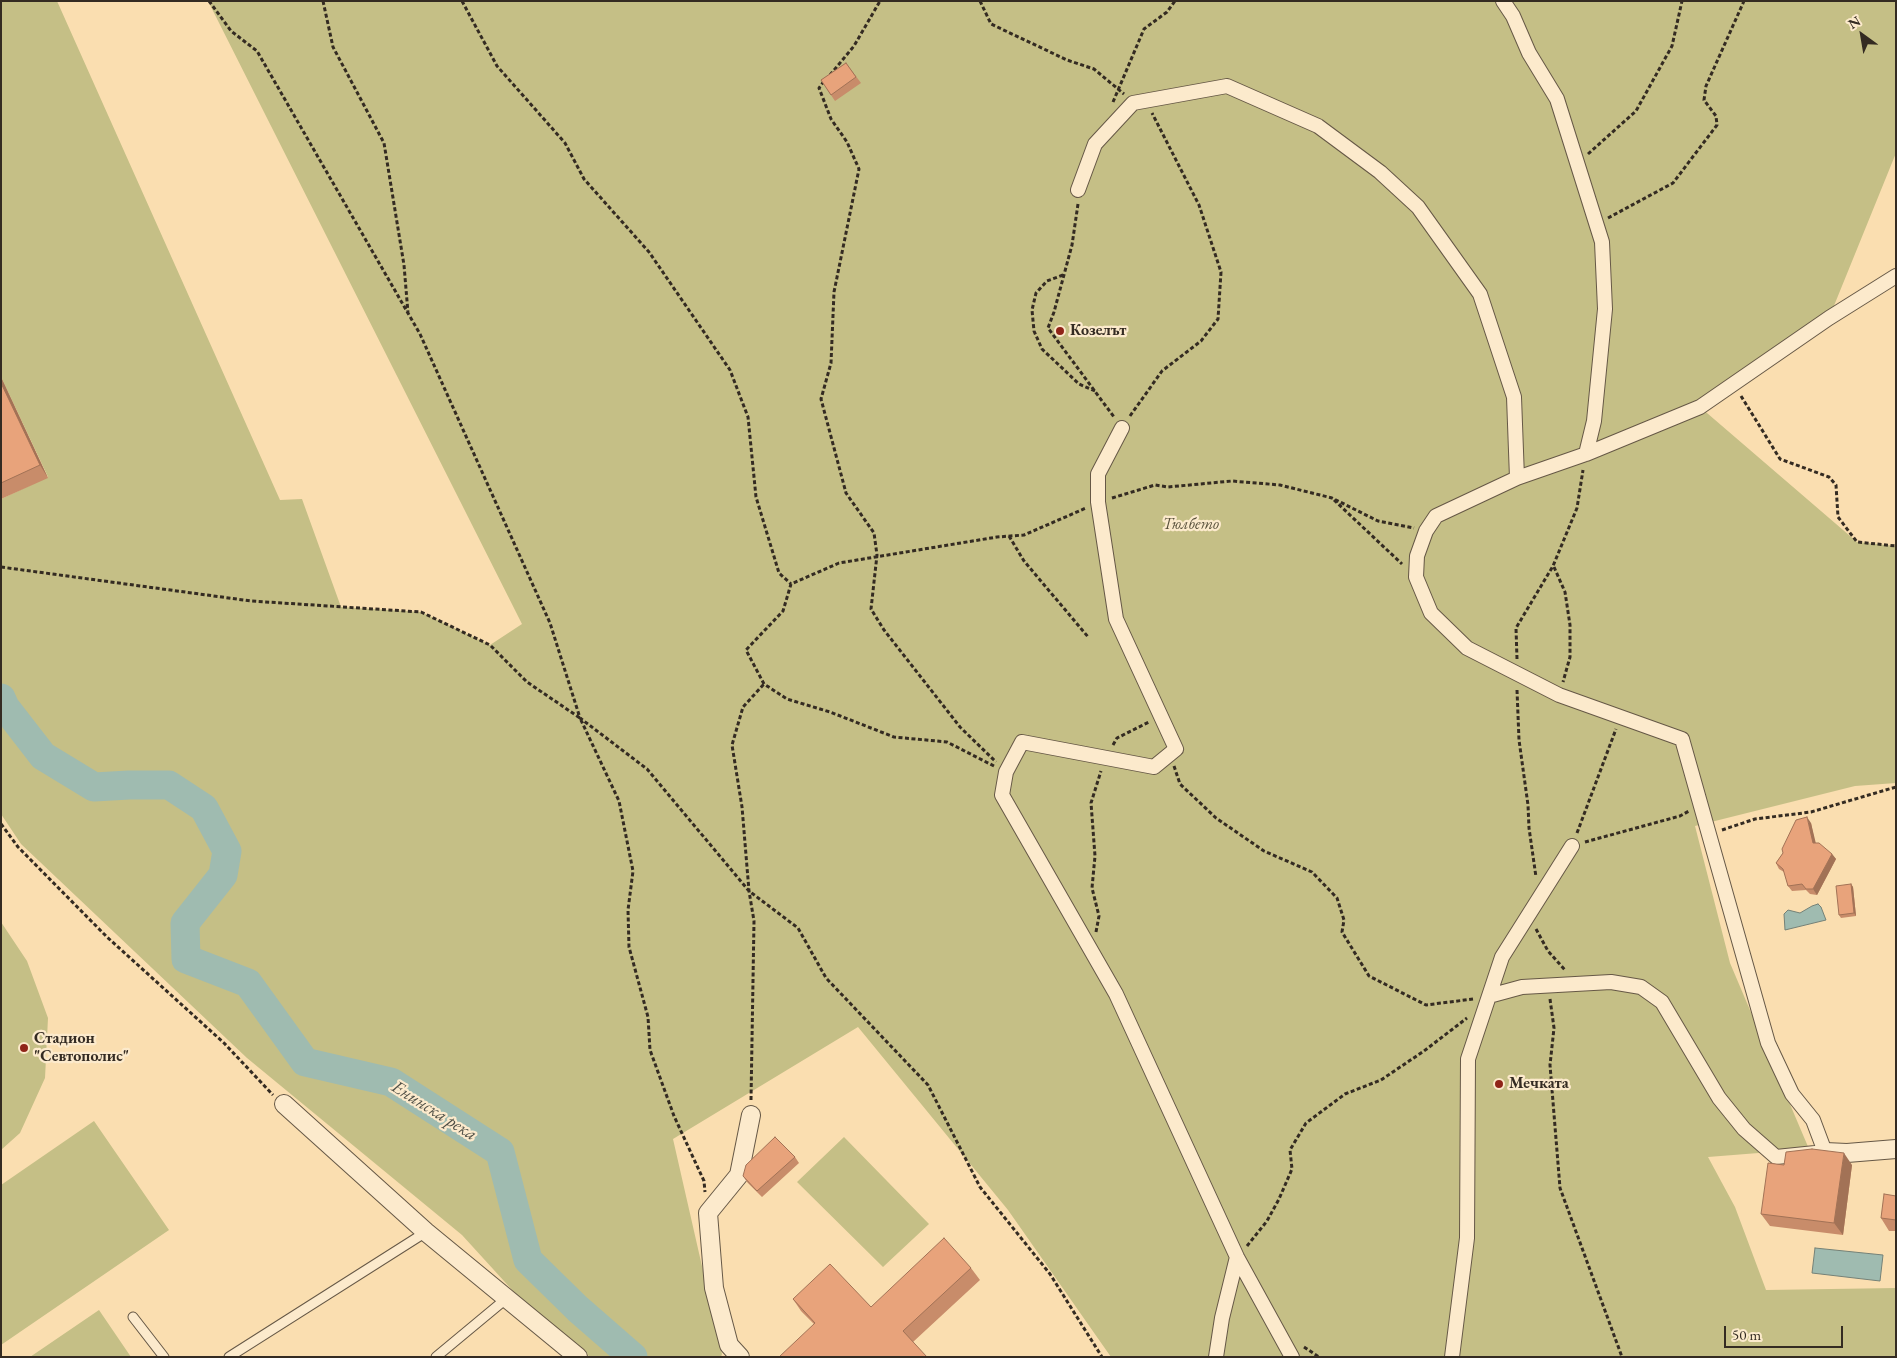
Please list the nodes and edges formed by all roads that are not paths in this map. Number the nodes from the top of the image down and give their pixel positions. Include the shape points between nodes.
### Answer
1 (1503, 1) edge
2 (1078, 190) road end
3 (1896, 276) edge
4 (1122, 428) road end
5 (1586, 454) junction
6 (1517, 478) junction
7 (1572, 846) road end
8 (1487, 1000) junction
9 (284, 1104) road end
10 (751, 1115) road end
11 (1896, 1149) edge
12 (1825, 1152) junction
13 (426, 1232) junction
14 (1237, 1256) junction
15 (507, 1298) junction
16 (133, 1317) dead end
17 (164, 1357) edge
18 (229, 1357) edge
19 (436, 1357) edge
20 (578, 1357) edge
21 (740, 1357) edge
22 (1216, 1357) edge
23 (1292, 1357) edge
24 (1452, 1357) edge

1 - 5 street via 1557,99 1602,242 1605,309 1594,421
2 - 6 street via 1095,144 1139,102 1227,86 1318,126 1380,172 1418,207 1480,294 1514,397
3 - 5 street via 1700,407
4 - 14 street via 1098,474 1098,502 1116,619 1176,749 1154,767 1022,742 1006,772 1002,795 1116,994
5 - 6 street
6 - 12 street via 1436,516 1426,531 1417,556 1416,577 1430,613 1467,648 1559,696 1682,739 1768,1043 1792,1094 1813,1120
7 - 8 street via 1502,957
8 - 12 street via 1522,987 1611,982 1642,986 1662,1002 1720,1098 1744,1129 1776,1157
8 - 24 street via 1468,1059 1467,1238
9 - 13 street
10 - 21 street via 739,1176 708,1213 714,1288 729,1345
11 - 12 street
13 - 15 street
13 - 18 lane
14 - 22 street
14 - 23 street
15 - 19 lane
15 - 20 street
16 - 17 lane

